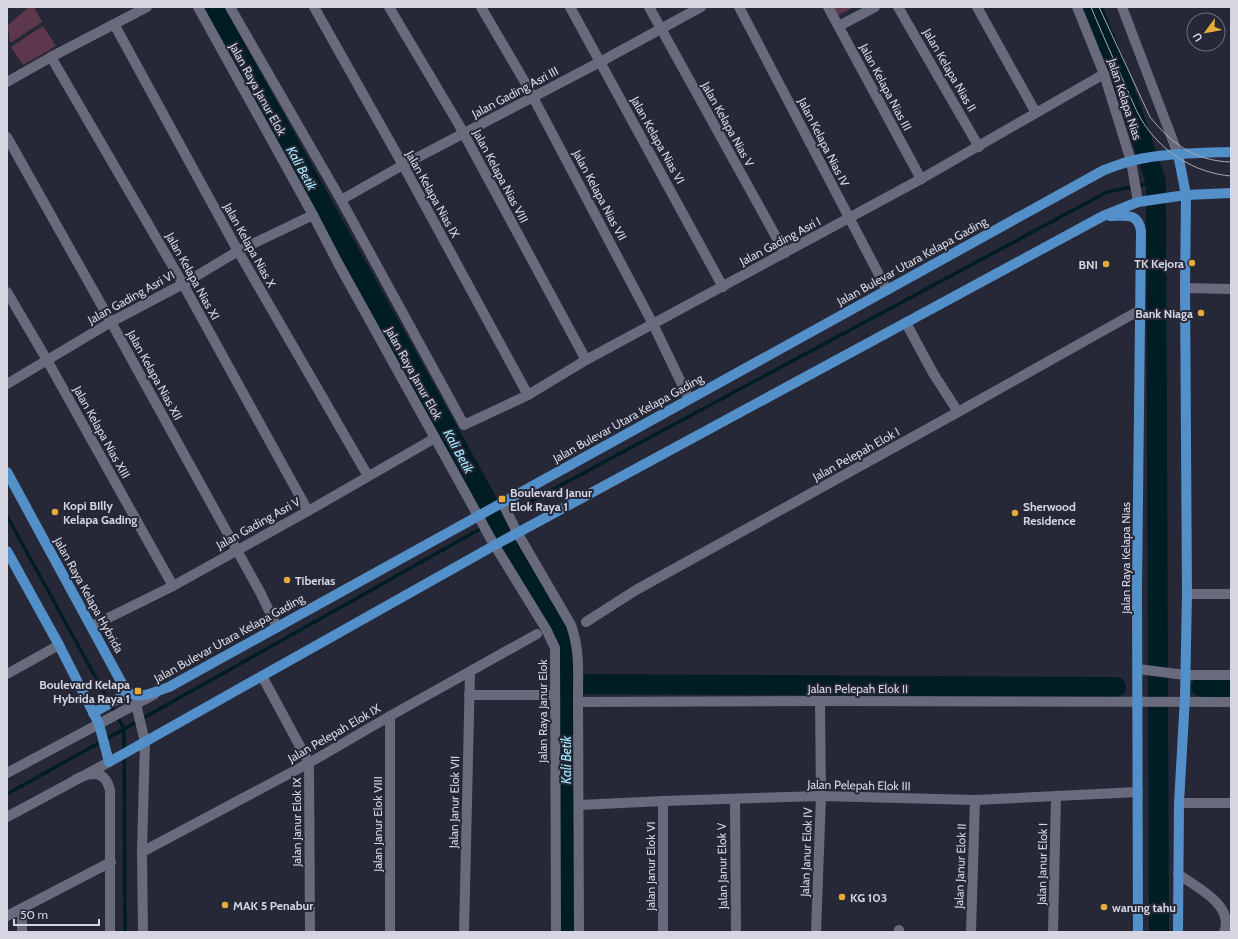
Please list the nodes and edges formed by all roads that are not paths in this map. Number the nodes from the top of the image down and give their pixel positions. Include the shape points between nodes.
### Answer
1 (147, 7) edge
2 (198, 7) edge
3 (230, 7) edge
4 (314, 7) edge
5 (389, 7) edge
6 (481, 7) edge
7 (570, 7) edge
8 (649, 7) edge
9 (701, 7) edge
10 (739, 7) edge
11 (828, 7) edge
12 (875, 7) edge
13 (898, 7) edge
14 (977, 7) edge
15 (1077, 7) edge
16 (1122, 7) edge
17 (114, 24) junction
18 (839, 26) junction
19 (660, 29) junction
20 (51, 57) junction
21 (600, 62) junction
22 (1104, 74) junction
23 (7, 82) edge
24 (533, 97) junction
25 (1036, 113) junction
26 (464, 134) junction
27 (7, 137) edge
28 (980, 147) junction
29 (1231, 152) edge
30 (1178, 154) junction
31 (1134, 160) junction
32 (403, 165) junction
33 (921, 180) junction
34 (1231, 193) edge
35 (1186, 196) junction
36 (1137, 198) junction
37 (341, 200) junction
38 (314, 216) junction
39 (1103, 216) junction
40 (849, 219) junction
41 (238, 251) junction
42 (785, 253) junction
43 (183, 284) junction
44 (723, 287) junction
45 (1185, 288) junction
46 (1231, 289) edge
47 (887, 290) junction
48 (7, 292) edge
49 (1140, 310) junction
50 (111, 322) junction
51 (906, 323) junction
52 (653, 324) junction
53 (47, 360) junction
54 (586, 360) junction
55 (7, 384) edge
56 (528, 395) junction
57 (689, 399) junction
58 (958, 412) junction
59 (464, 425) joint
60 (435, 438) junction
61 (7, 472) edge
62 (368, 476) junction
63 (501, 505) junction
64 (308, 511) junction
65 (480, 516) junction
66 (516, 533) junction
67 (495, 543) junction
68 (237, 550) junction
69 (7, 551) edge
70 (172, 586) junction
71 (1187, 594) junction
72 (1231, 594) edge
73 (586, 622) dead end
74 (92, 626) junction
75 (277, 627) junction
76 (537, 634) dead end
77 (59, 645) junction
78 (470, 672) junction
79 (1140, 672) junction
80 (7, 674) edge
81 (1182, 675) junction
82 (1231, 675) edge
83 (262, 676) junction
84 (169, 686) junction
85 (128, 693) junction
86 (469, 695) junction
87 (555, 695) junction
88 (578, 700) junction
89 (1140, 700) junction
90 (1182, 700) junction
91 (820, 701) junction
92 (1231, 702) edge
93 (135, 707) junction
94 (93, 713) junction
95 (390, 716) junction
96 (102, 725) junction
97 (142, 741) junction
98 (110, 759) junction
99 (309, 763) junction
100 (7, 773) edge
101 (76, 779) junction
102 (1138, 792) junction
103 (821, 796) junction
104 (1056, 797) junction
105 (735, 799) junction
106 (975, 800) junction
107 (663, 801) junction
108 (1179, 803) junction
109 (1231, 803) edge
110 (580, 805) junction
111 (7, 817) edge
112 (142, 852) junction
113 (110, 862) junction
114 (1178, 874) junction
115 (22, 909) junction
116 (7, 916) edge
117 (22, 932) edge
118 (110, 932) edge
119 (143, 932) edge
120 (310, 932) edge
121 (390, 932) edge
122 (464, 932) edge
123 (556, 932) edge
124 (580, 932) edge
125 (663, 932) edge
126 (736, 932) edge
127 (816, 932) edge
128 (972, 932) edge
129 (1053, 932) edge
130 (1138, 932) edge
131 (1178, 932) edge
132 (1224, 932) edge

1 - 17 street
2 - 38 street, Jalan Raya Janur Elok
3 - 37 street, Jalan Raya Janur Elok
4 - 32 street, Jalan Kelapa Nias IX
5 - 26 street, Jalan Kelapa Nias VIII
6 - 24 street, Jalan Kelapa Nias VII
7 - 21 street, Jalan Kelapa Nias VI
8 - 19 street, Jalan Kelapa Nias V
9 - 19 street, Jalan Gading Asri III
10 - 40 street, Jalan Kelapa Nias IV
11 - 18 street, Jalan Kelapa Nias III
12 - 18 street
13 - 28 street, Jalan Kelapa Nias II
14 - 25 street
15 - 22 street, Jalan Kelapa Nias
16 - 30 street
17 - 20 street
17 - 41 street, Jalan Kelapa Nias X
18 - 33 street, Jalan Kelapa Nias III
19 - 21 street, Jalan Gading Asri III
19 - 42 street, Jalan Kelapa Nias V
20 - 23 street
20 - 43 street, Jalan Kelapa Nias XI
21 - 24 street, Jalan Gading Asri III
21 - 44 street, Jalan Kelapa Nias VI
22 - 25 street, Jalan Gading Asri I
22 - 31 street, Jalan Kelapa Nias
24 - 26 street, Jalan Gading Asri III
24 - 52 street, Jalan Kelapa Nias VII
25 - 28 street, Jalan Gading Asri I
26 - 32 street, Jalan Gading Asri III
26 - 54 street, Jalan Kelapa Nias VIII
27 - 50 street, Jalan Kelapa Nias XII
28 - 33 street, Jalan Gading Asri I
29 - 30 main road, Jalan Bulevar Utara Kelapa Gading
30 - 31 main road, Jalan Bulevar Utara Kelapa Gading
30 - 35 main road
31 - 36 street, Jalan Kelapa Nias via 1133,176
31 - 47 main road, Jalan Bulevar Utara Kelapa Gading via 1104,170
32 - 37 street, Jalan Gading Asri III
32 - 56 street, Jalan Kelapa Nias IX
33 - 40 street, Jalan Gading Asri I
34 - 35 main road
35 - 36 main road via 1151,200
35 - 45 main road
36 - 39 main road
37 - 59 street, Jalan Raya Janur Elok
38 - 41 street, Jalan Gading Asri VI
38 - 60 street, Jalan Raya Janur Elok via 338,265
39 - 49 main road, Jalan Raya Kelapa Nias via 1133,217 1139,223
39 - 51 main road
40 - 42 street, Jalan Gading Asri I
40 - 47 street, Jalan Kelapa Nias IV
41 - 43 street, Jalan Gading Asri VI
41 - 62 street, Jalan Kelapa Nias X
42 - 44 street, Jalan Gading Asri I
43 - 50 street, Jalan Gading Asri VI
43 - 64 street, Jalan Kelapa Nias XI
44 - 52 street, Jalan Gading Asri I
45 - 46 street
45 - 71 main road
47 - 57 main road, Jalan Bulevar Utara Kelapa Gading
48 - 53 street, Jalan Kelapa Nias XIII
49 - 58 street, Jalan Pelepah Elok I
49 - 79 main road, Jalan Raya Kelapa Nias via 1137,586
50 - 53 street, Jalan Gading Asri VI
50 - 68 street, Jalan Kelapa Nias XII
51 - 58 street
51 - 66 main road
52 - 54 street, Jalan Gading Asri I
52 - 57 street, Jalan Kelapa Nias VII
53 - 55 street, Jalan Gading Asri VI
53 - 70 street, Jalan Kelapa Nias XIII
54 - 56 street, Jalan Gading Asri I
56 - 59 street, Jalan Gading Asri I
57 - 63 main road, Jalan Bulevar Utara Kelapa Gading
58 - 73 street, Jalan Pelepah Elok I via 636,590
60 - 62 street, Jalan Gading Asri V
60 - 65 street, Jalan Raya Janur Elok
61 - 74 main road, Jalan Raya Kelapa Hybrida
62 - 64 street, Jalan Gading Asri V
63 - 65 main road, Jalan Bulevar Utara Kelapa Gading
63 - 66 street
64 - 68 street, Jalan Gading Asri V
65 - 67 street, Jalan Raya Janur Elok
65 - 75 main road, Jalan Bulevar Utara Kelapa Gading
66 - 67 main road
66 - 88 street via 571,625 578,654
67 - 83 main road
67 - 87 street, Jalan Raya Janur Elok via 555,648
68 - 70 street, Jalan Gading Asri V
68 - 75 street, Jalan Kelapa Nias XII
69 - 77 main road
70 - 74 street, Jalan Gading Asri V
71 - 72 street
71 - 81 main road
74 - 85 main road, Jalan Raya Kelapa Hybrida
75 - 84 main road, Jalan Bulevar Utara Kelapa Gading
76 - 78 street, Jalan Pelepah Elok IX
77 - 80 street
77 - 94 main road
78 - 86 street, Jalan Janur Elok VII
78 - 95 street, Jalan Pelepah Elok IX
79 - 81 street
79 - 89 main road, Jalan Raya Kelapa Nias
81 - 82 street
81 - 90 main road
83 - 97 main road
83 - 99 street, Jalan Janur Elok IX
84 - 85 main road via 139,696
84 - 93 street, Jalan Bulevar Utara Kelapa Gading
85 - 94 main road
86 - 87 street
86 - 122 street, Jalan Janur Elok VII
87 - 123 street, Jalan Raya Janur Elok
88 - 91 street, Jalan Pelepah Elok II
88 - 110 street
89 - 90 street, Jalan Pelepah Elok II
89 - 91 street, Jalan Pelepah Elok II
89 - 102 main road, Jalan Raya Kelapa Nias
90 - 92 street, Jalan Pelepah Elok II via 1203,703
90 - 108 main road
91 - 103 street, Jalan Janur Elok IV
93 - 96 street, Jalan Bulevar Utara Kelapa Gading
93 - 97 street
94 - 96 main road
95 - 99 street, Jalan Pelepah Elok IX
95 - 121 street, Jalan Janur Elok VIII
96 - 98 main road
96 - 100 street, Jalan Bulevar Utara Kelapa Gading
97 - 98 main road
97 - 112 street
98 - 101 street
99 - 112 street, Jalan Pelepah Elok IX
99 - 120 street, Jalan Janur Elok IX
101 - 111 street
101 - 113 street via 96,774 108,783
102 - 104 street, Jalan Pelepah Elok III
102 - 130 main road, Jalan Raya Kelapa Nias
103 - 105 street, Jalan Pelepah Elok III
103 - 106 street, Jalan Pelepah Elok III
103 - 127 street, Jalan Janur Elok IV
104 - 106 street, Jalan Pelepah Elok III
104 - 129 street, Jalan Janur Elok I
105 - 107 street, Jalan Pelepah Elok III
105 - 126 street, Jalan Janur Elok V
106 - 128 street, Jalan Janur Elok II
107 - 110 street, Jalan Pelepah Elok III
107 - 125 street, Jalan Janur Elok VI
108 - 109 street
108 - 114 main road
110 - 124 street
112 - 119 street
113 - 115 street
113 - 118 street
114 - 131 main road
114 - 132 street via 1220,906 1227,922
115 - 116 street
115 - 117 street

